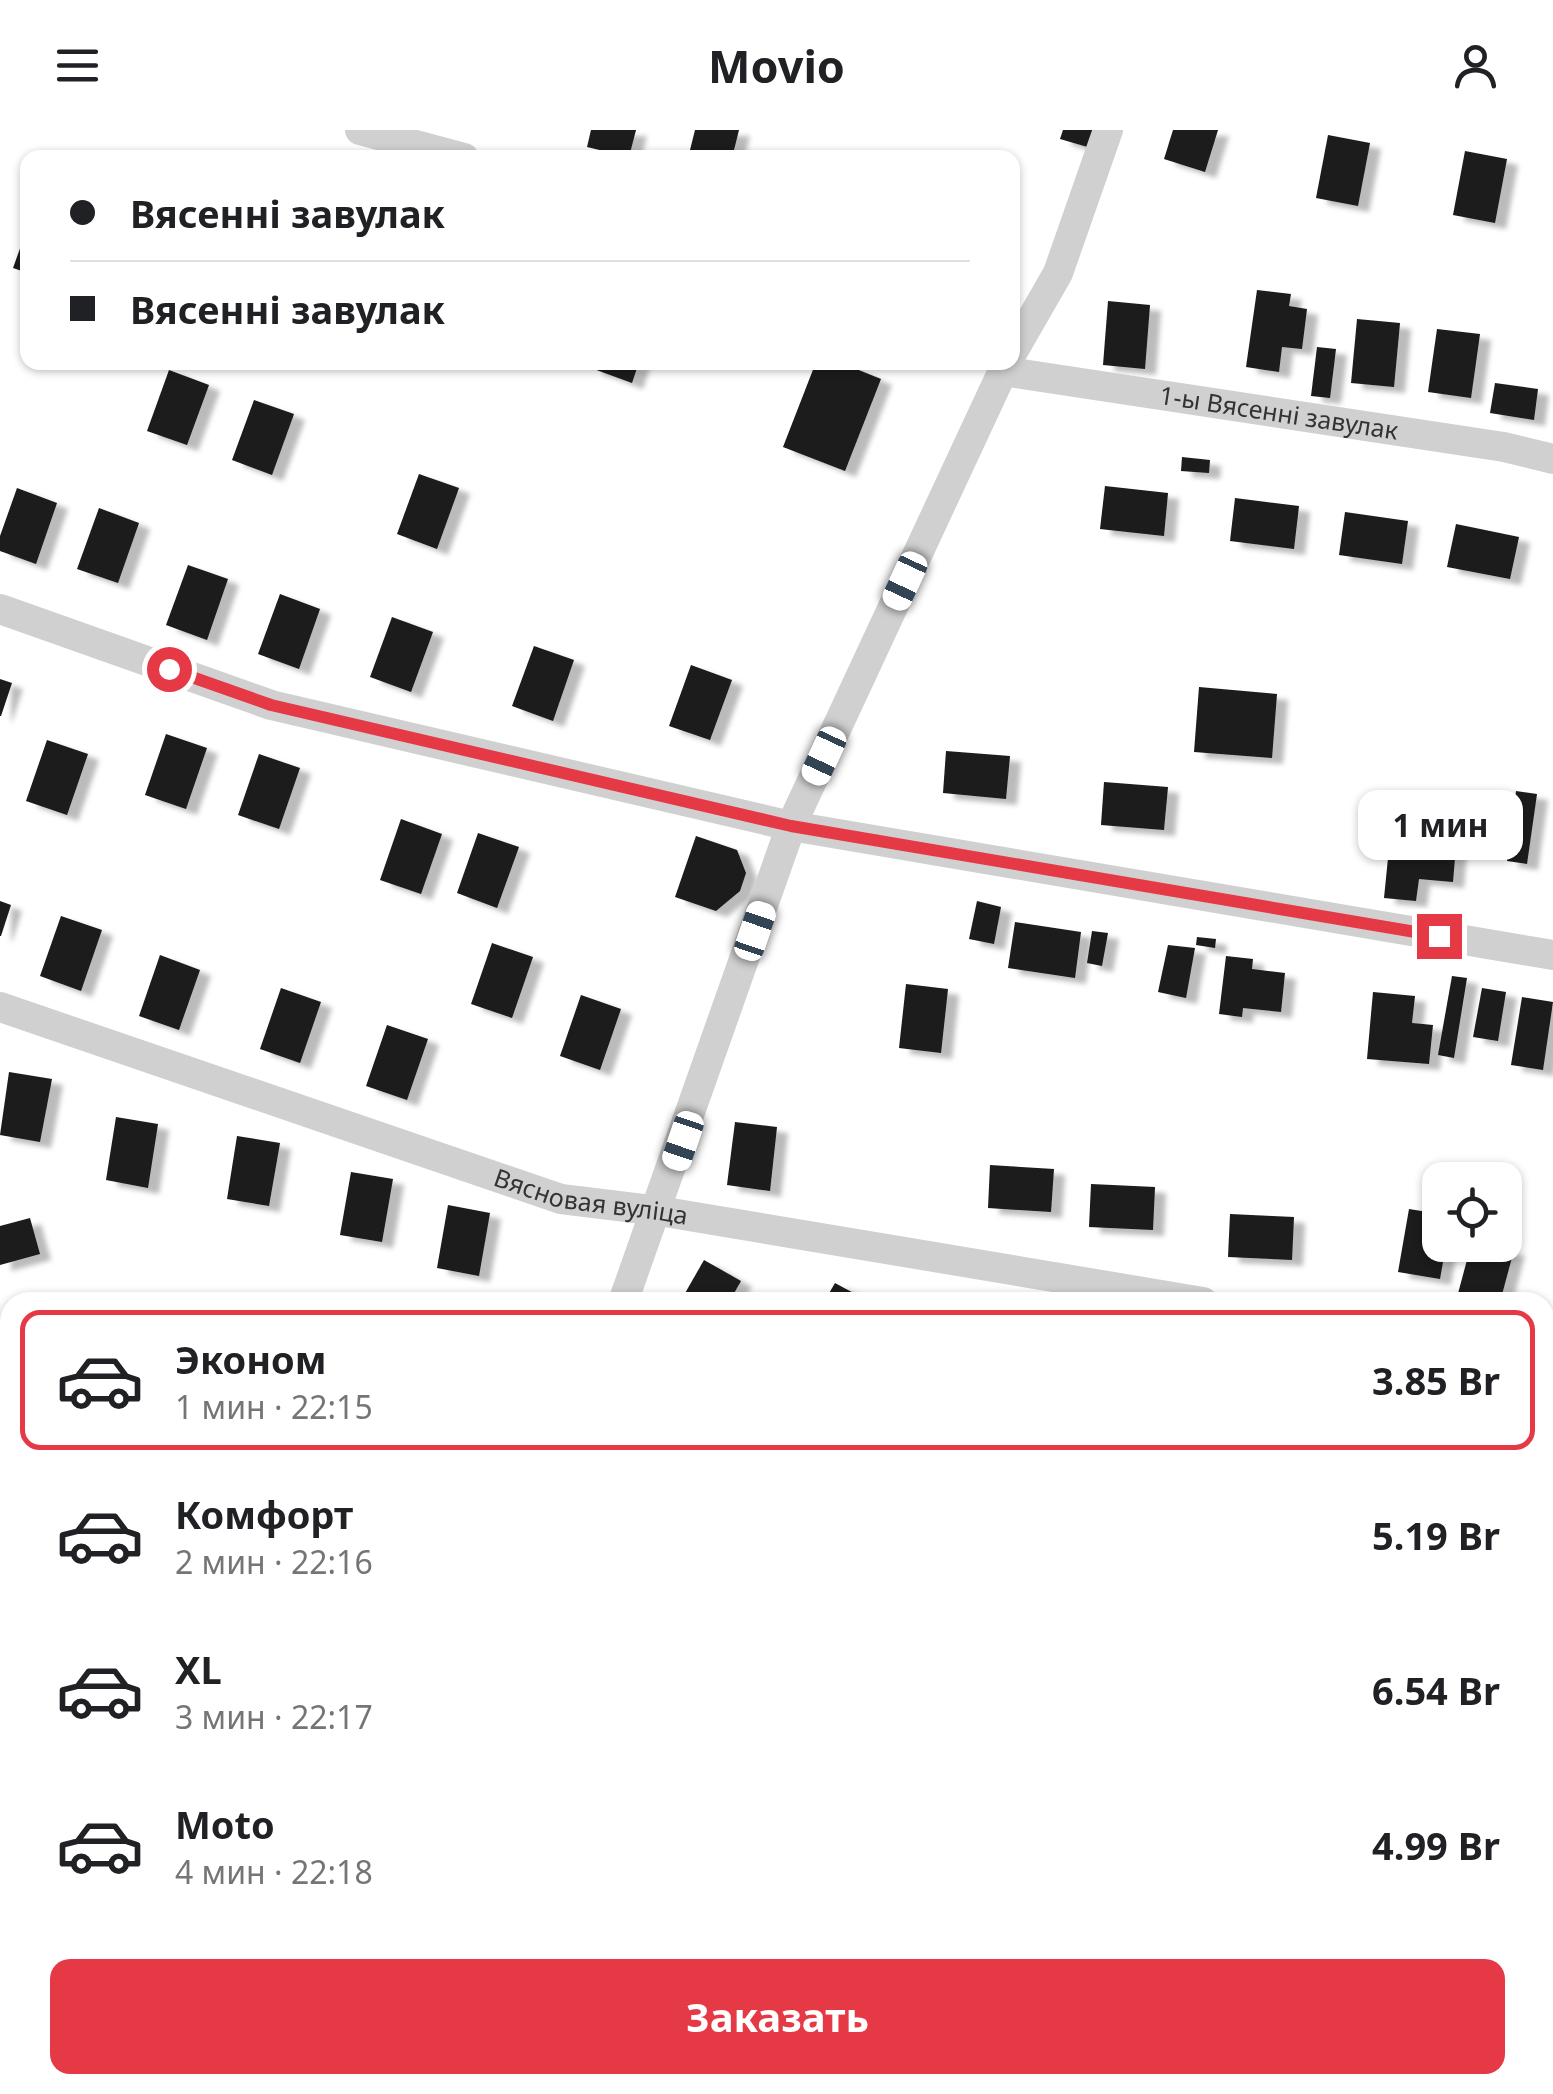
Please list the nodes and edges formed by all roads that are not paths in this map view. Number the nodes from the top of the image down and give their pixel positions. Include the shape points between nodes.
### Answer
1 (360, 130) edge
2 (1108, 130) edge
3 (434, 150) edge
4 (1020, 322) edge
5 (1020, 364) edge
6 (1003, 370) edge
7 (1553, 459) edge
8 (0, 609) edge
9 (791, 826) junction
10 (1553, 955) edge
11 (0, 1006) edge
12 (658, 1210) junction
13 (627, 1292) edge
14 (1145, 1292) edge

1 - 3 street
2 - 4 street via 1058,273
5 - 7 street, 1-ы Вясенні завулак
6 - 9 street
8 - 9 street via 271,705
9 - 10 street
9 - 12 street
11 - 12 street, Вясновая вуліца via 561,1200
12 - 13 street
12 - 14 street, Вясновая вуліца

